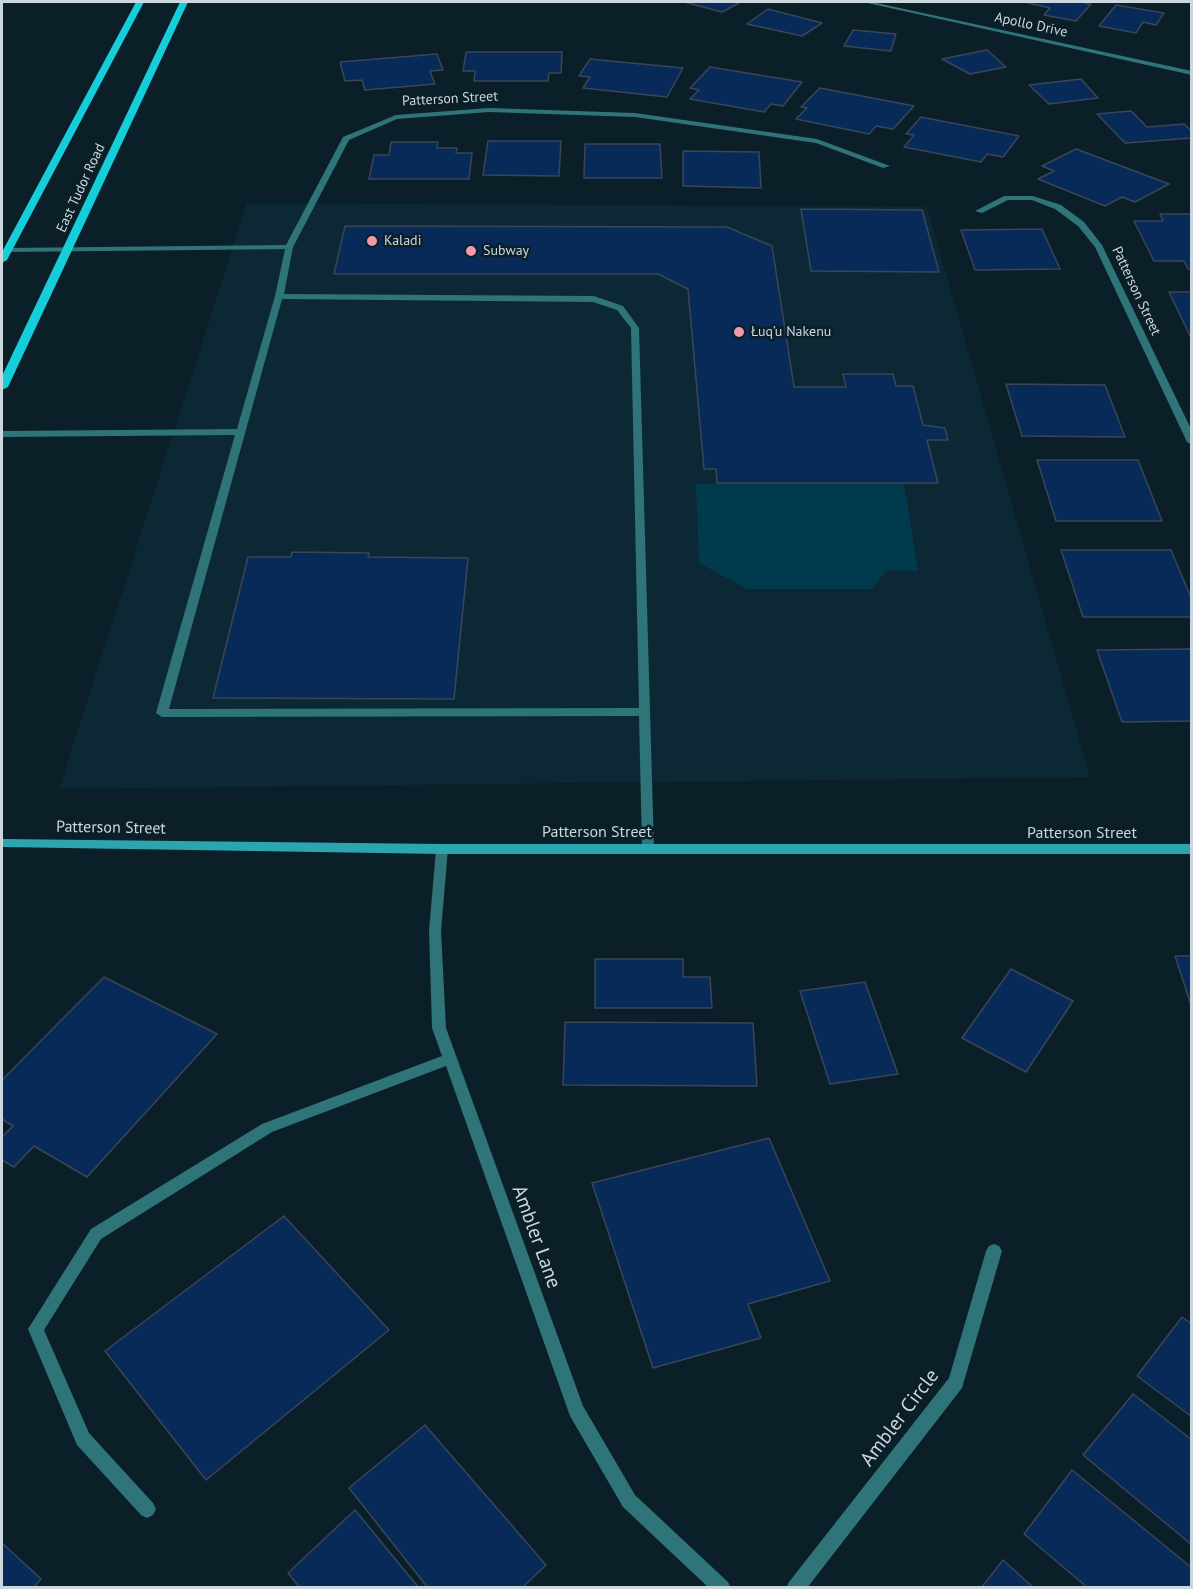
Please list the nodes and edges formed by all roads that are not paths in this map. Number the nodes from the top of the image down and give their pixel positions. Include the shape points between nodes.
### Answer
1 (140, 2) edge
2 (184, 2) edge
3 (866, 2) edge
4 (1191, 73) edge
5 (886, 166) dead end
6 (979, 211) dead end
7 (289, 247) junction
8 (7, 250) junction
9 (67, 250) junction
10 (2, 260) edge
11 (279, 296) junction
12 (2, 387) edge
13 (240, 432) junction
14 (2, 434) edge
15 (1191, 442) edge
16 (645, 712) junction
17 (2, 843) edge
18 (442, 849) junction
19 (648, 849) junction
20 (1191, 849) edge
21 (450, 1059) junction
22 (994, 1251) dead end
23 (147, 1509) dead end
24 (722, 1587) edge
25 (795, 1587) edge

1 - 8 main road
2 - 9 main road, East Tudor Road
3 - 4 street, Apollo Drive
5 - 7 street, Patterson Street via 817,141 635,115 489,110 396,117 346,139
6 - 15 street, Patterson Street via 1007,198 1034,198 1058,207 1081,224 1099,247
7 - 9 street
7 - 11 street, Patterson Street
8 - 9 street
8 - 10 main road
9 - 12 main road, East Tudor Road
11 - 13 street, Patterson Street
11 - 16 street via 594,299 620,308 636,328
13 - 14 street
13 - 16 street, Patterson Street via 162,713
16 - 19 street
17 - 18 street, Patterson Street
18 - 19 street, Patterson Street
18 - 21 street, Ambler Lane via 436,953 439,1028
19 - 20 street, Patterson Street
21 - 23 street via 267,1128 96,1234 36,1329 83,1439
21 - 24 street, Ambler Lane via 576,1410 629,1501
22 - 25 street, Ambler Circle via 956,1382

